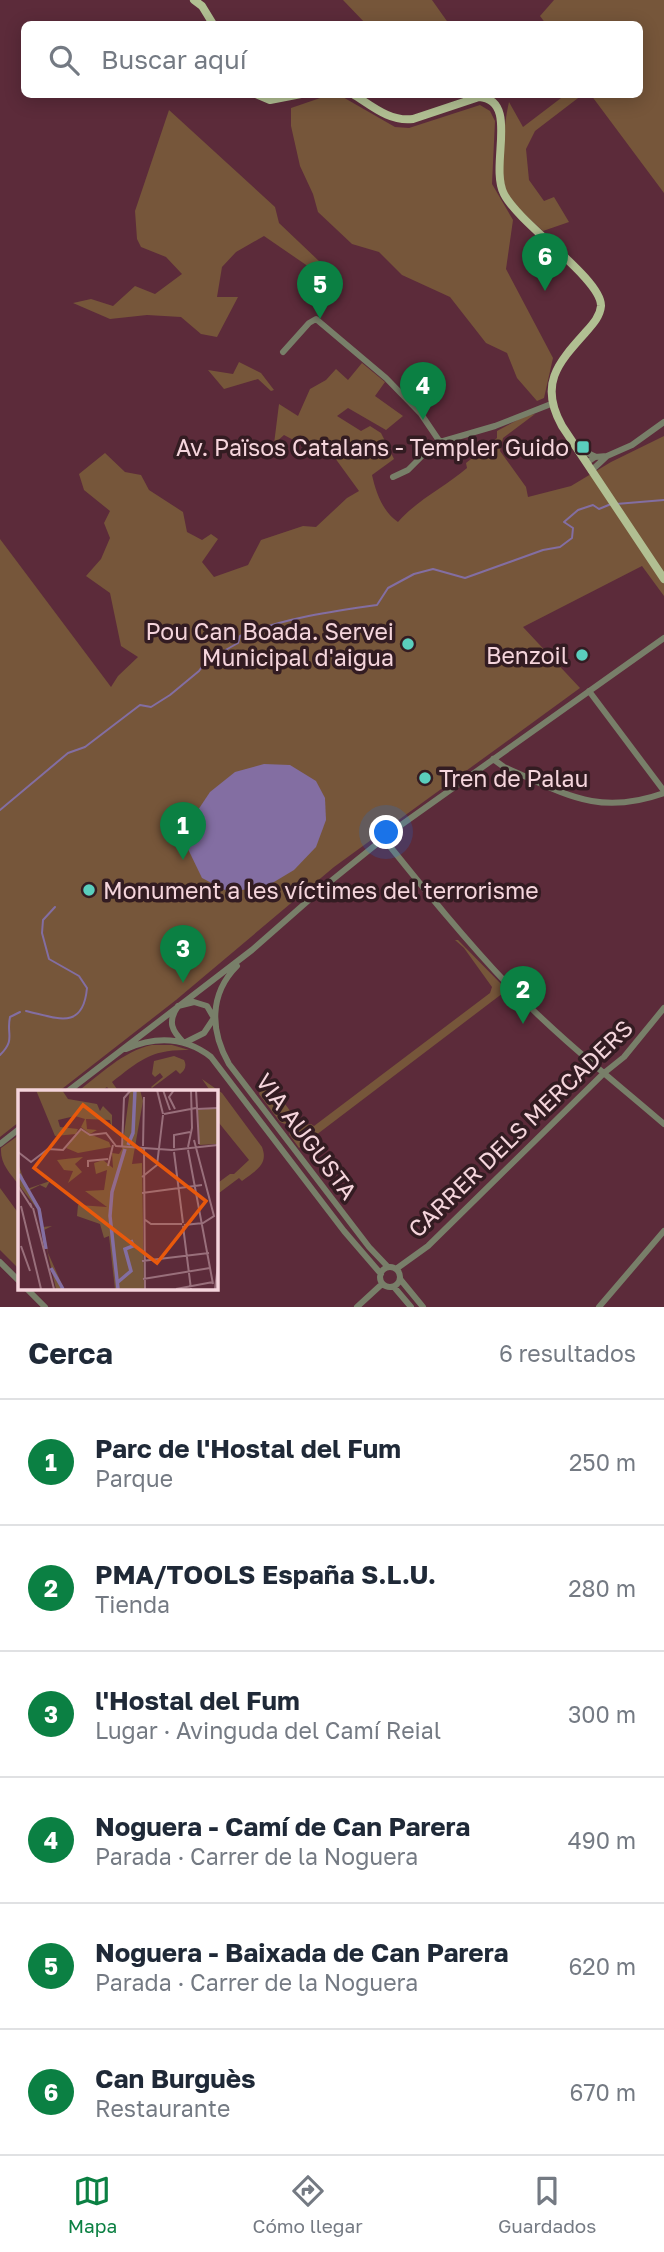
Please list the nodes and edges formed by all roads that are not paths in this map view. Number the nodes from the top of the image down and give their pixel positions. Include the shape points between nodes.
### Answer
1 (194, 0) edge
2 (211, 21) edge
3 (359, 98) edge
4 (476, 98) edge
5 (489, 98) edge
6 (283, 352) dead end
7 (551, 404) junction
8 (664, 422) edge
9 (440, 442) junction
10 (575, 447) junction
11 (607, 456) junction
12 (596, 457) junction
13 (586, 463) junction
14 (591, 471) junction
15 (393, 477) dead end
16 (664, 579) edge
17 (663, 638) edge
18 (589, 691) junction
19 (493, 759) junction
20 (664, 792) edge
21 (384, 839) junction
22 (253, 950) junction
23 (178, 1006) junction
24 (664, 1008) edge
25 (214, 1018) junction
26 (184, 1043) junction
27 (115, 1055) junction
28 (604, 1073) junction
29 (70, 1090) edge
30 (664, 1124) edge
31 (18, 1130) edge
32 (0, 1144) edge
33 (664, 1231) edge
34 (0, 1262) edge
35 (388, 1267) junction
36 (396, 1269) junction
37 (380, 1273) junction
38 (400, 1279) junction
39 (18, 1280) edge
40 (382, 1284) junction
41 (394, 1287) junction
42 (28, 1290) edge
43 (45, 1307) edge
44 (357, 1307) edge
45 (411, 1307) edge
46 (423, 1307) edge
47 (599, 1307) edge

1 - 2 main road
3 - 4 main road via 403,121
5 - 7 main road via 498,105 501,121 499,178 505,196 600,298 596,320 556,369
6 - 9 street via 316,318 421,414
7 - 9 street
7 - 10 main road
8 - 11 street
9 - 15 street
10 - 12 street
10 - 13 main road
11 - 12 street
11 - 14 street
12 - 13 street
13 - 14 main road
14 - 16 main road
17 - 18 street
18 - 19 street
18 - 20 street
19 - 20 street via 590,802 627,803
19 - 21 street
21 - 22 street
21 - 28 street via 514,990
22 - 23 street
22 - 25 street, VIA AUGUSTA via 222,985
23 - 25 street via 202,1003
23 - 26 street via 171,1026
23 - 27 street
24 - 28 street, CARRER DELS MERCADERS via 624,1057
25 - 26 street via 204,1033
25 - 35 street, VIA AUGUSTA via 229,1064
26 - 27 street, VIA AUGUSTA via 153,1040
26 - 37 street, VIA AUGUSTA via 211,1057
27 - 29 street
28 - 30 street
28 - 36 street, CARRER DELS MERCADERS via 428,1246
31 - 32 street
33 - 47 street
34 - 39 street
35 - 36 street
35 - 37 street
36 - 38 street
37 - 40 street
38 - 41 street
38 - 46 street
40 - 41 street
40 - 44 street
41 - 45 street
42 - 43 street

